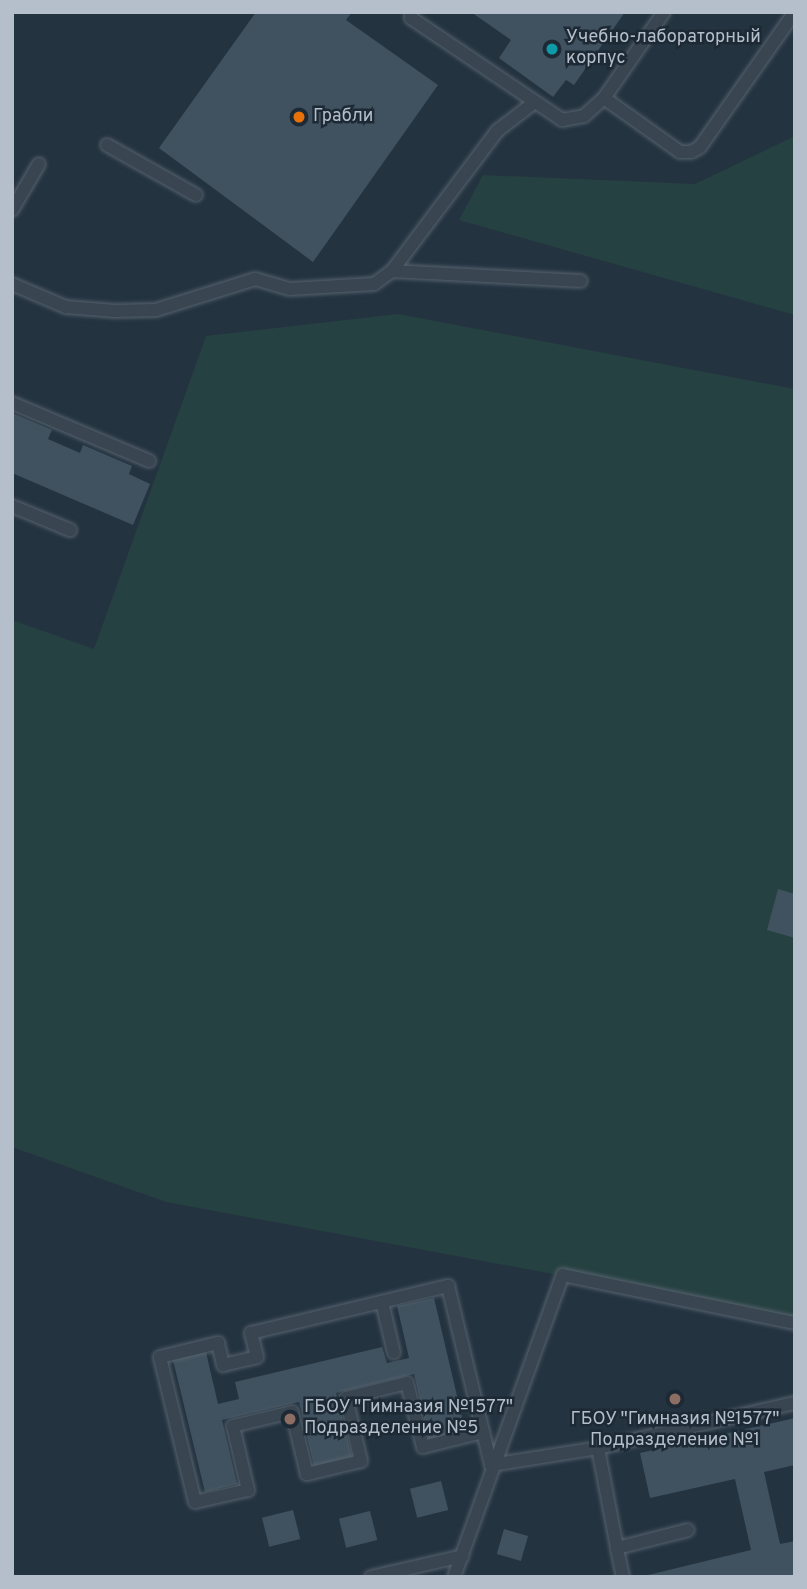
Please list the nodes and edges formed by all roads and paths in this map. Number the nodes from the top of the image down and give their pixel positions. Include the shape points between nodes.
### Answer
1 (411, 12) edge
2 (664, 12) edge
3 (795, 12) edge
4 (604, 99) junction
5 (533, 104) junction
6 (107, 145) dead end
7 (40, 164) dead end
8 (196, 195) dead end
9 (12, 211) edge
10 (392, 271) junction
11 (581, 281) dead end
12 (12, 284) edge
13 (12, 403) edge
14 (149, 461) dead end
15 (12, 506) edge
16 (70, 530) dead end
17 (382, 1302) junction
18 (795, 1323) edge
19 (394, 1353) dead end
20 (795, 1403) edge
21 (483, 1432) junction
22 (598, 1448) junction
23 (491, 1465) junction
24 (688, 1530) dead end
25 (617, 1548) junction
26 (463, 1556) junction
27 (371, 1577) edge
28 (454, 1577) edge
29 (624, 1577) edge

1 - 5 lane via 411,18
2 - 4 lane
3 - 4 lane via 700,147 691,152 680,152
4 - 5 lane via 584,116 562,120
5 - 10 lane via 497,131
6 - 8 lane
7 - 9 lane
10 - 11 lane
10 - 12 lane via 374,284 349,289 290,289 255,279 156,310 66,307
13 - 14 lane
15 - 16 lane
17 - 19 lane
17 - 21 lane via 448,1286
17 - 21 lane via 251,1333 257,1357 223,1365 218,1343 160,1357 195,1502 248,1490 233,1426 292,1412 307,1474 361,1461 346,1398 407,1383 423,1447
18 - 23 lane via 563,1275
20 - 22 lane
21 - 23 lane
22 - 23 lane
22 - 25 lane
23 - 26 lane
24 - 25 lane
25 - 29 lane
26 - 27 lane
26 - 28 lane

